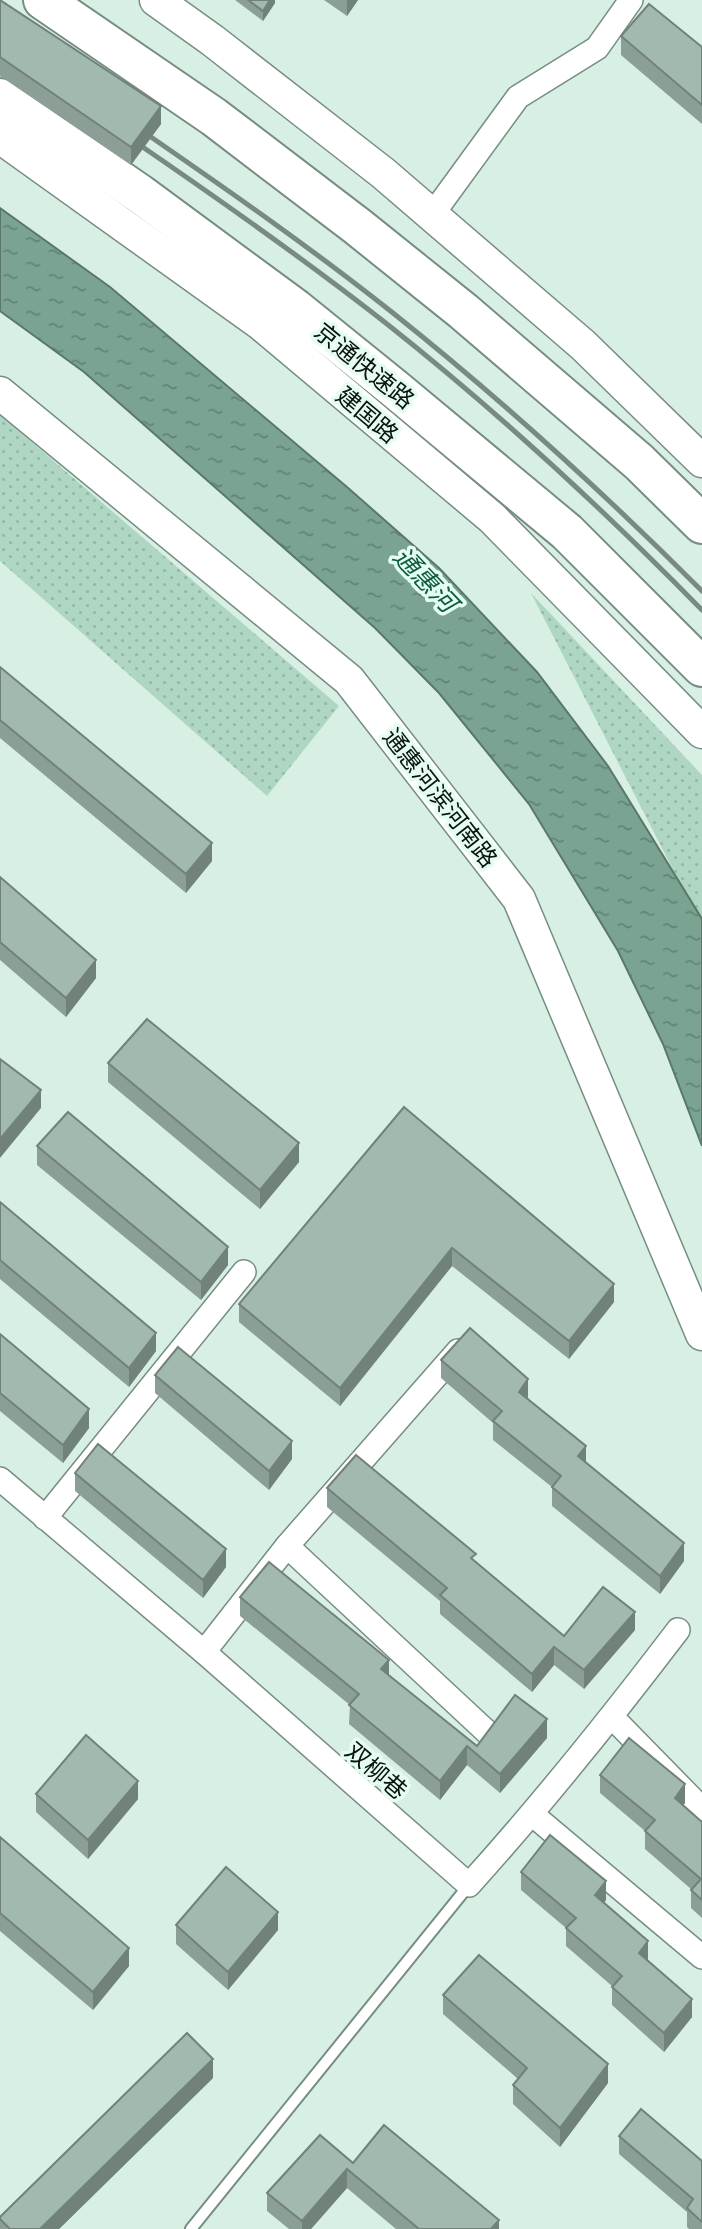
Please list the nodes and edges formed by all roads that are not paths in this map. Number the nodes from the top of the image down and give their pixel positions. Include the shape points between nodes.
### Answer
1 (43, 0) edge
2 (156, 0) edge
3 (631, 0) edge
4 (0, 98) edge
5 (0, 137) edge
6 (432, 215) junction
7 (0, 393) edge
8 (702, 461) edge
9 (702, 524) edge
10 (702, 667) edge
11 (702, 732) edge
12 (244, 1272) dead end
13 (702, 1334) edge
14 (458, 1351) edge
15 (0, 1479) edge
16 (45, 1518) junction
17 (287, 1546) junction
18 (678, 1630) dead end
19 (204, 1652) junction
20 (612, 1717) junction
21 (488, 1733) edge
22 (702, 1809) edge
23 (533, 1815) junction
24 (468, 1885) junction
25 (702, 1957) edge
26 (191, 2229) edge

1 - 9 highway via 214,117 357,226 639,462
2 - 6 main road
3 - 6 street via 597,48 518,97
4 - 10 highway, 京通快速路 via 296,309 567,532
5 - 11 main road, 建国路 via 261,324 492,518
6 - 8 main road via 583,345
7 - 13 main road, 通惠河滨河南路 via 349,680 519,899
12 - 16 street
14 - 17 street
15 - 16 street, 双柳巷
16 - 19 street, 双柳巷
17 - 19 street
17 - 21 street
18 - 20 street
19 - 24 street, 双柳巷
20 - 22 street
20 - 23 street
23 - 24 street
23 - 25 street
24 - 26 lane

